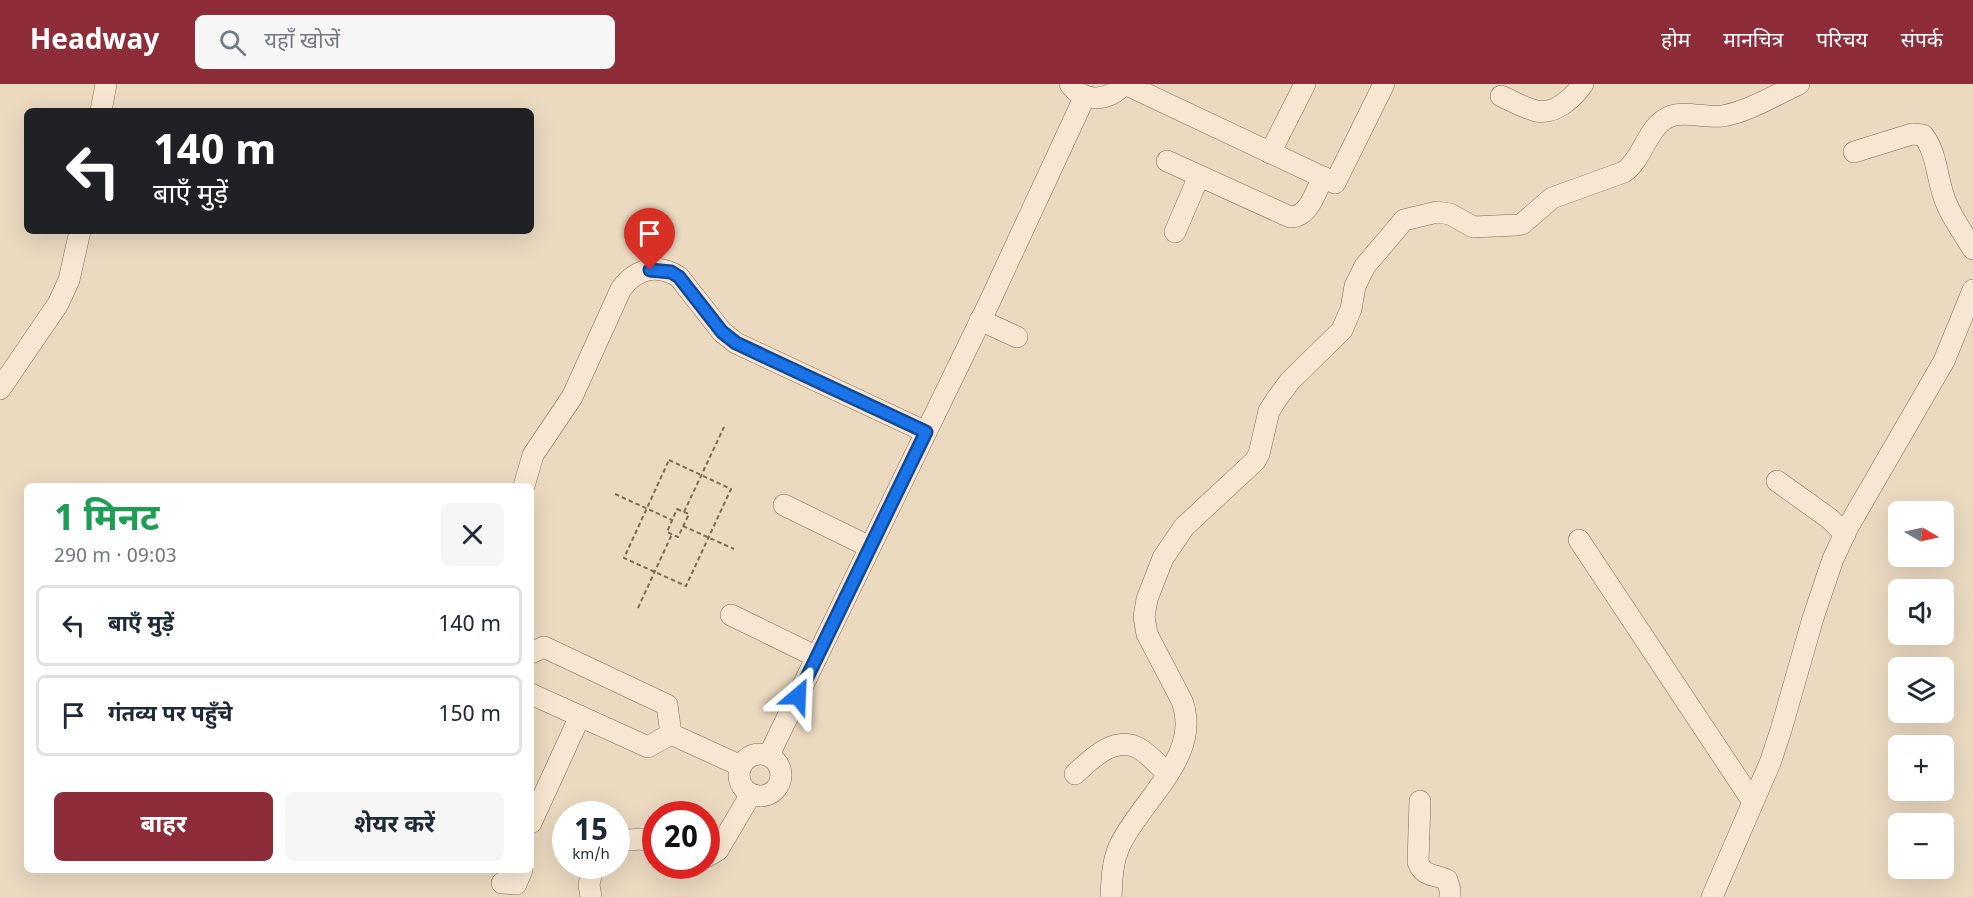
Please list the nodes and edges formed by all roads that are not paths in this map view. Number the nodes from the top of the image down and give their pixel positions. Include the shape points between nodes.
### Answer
1 (106, 84) edge
2 (1124, 84) edge
3 (1305, 84) edge
4 (1384, 84) edge
5 (1582, 84) edge
6 (1799, 84) edge
7 (1078, 90) edge
8 (1501, 96) dead end
9 (102, 108) edge
10 (1854, 152) dead end
11 (1270, 153) junction
12 (1167, 161) dead end
13 (1199, 176) junction
14 (1323, 177) junction
15 (1175, 232) dead end
16 (80, 234) edge
17 (1973, 249) edge
18 (1973, 290) edge
19 (980, 320) junction
20 (1017, 337) dead end
21 (0, 389) edge
22 (926, 432) junction
23 (1777, 481) dead end
24 (525, 483) edge
25 (784, 505) dead end
26 (1845, 534) junction
27 (1579, 540) dead end
28 (870, 547) junction
29 (731, 615) dead end
30 (534, 651) edge
31 (817, 657) junction
32 (534, 695) edge
33 (580, 716) junction
34 (670, 734) junction
35 (769, 755) junction
36 (741, 766) junction
37 (1076, 774) dead end
38 (1168, 774) junction
39 (751, 794) junction
40 (1420, 801) dead end
41 (1753, 802) junction
42 (534, 816) edge
43 (720, 847) edge
44 (521, 873) edge
45 (590, 879) edge
46 (498, 883) edge
47 (591, 897) edge
48 (1111, 897) edge
49 (1449, 897) edge
50 (1712, 897) edge

1 - 9 street
2 - 7 street via 1104,98
2 - 11 street
3 - 11 street
4 - 14 street via 1335,183
5 - 8 street via 1574,96 1550,110 1537,112
6 - 38 street via 1724,115 1671,116 1650,134 1637,161 1624,172 1552,198 1522,224 1473,226 1437,212 1410,217 1399,224 1359,277 1342,330 1290,381 1269,411 1255,461 1184,527 1163,558 1144,617 1147,634 1186,712 1184,740
7 - 19 street
10 - 17 street via 1912,134 1923,135 1943,196
11 - 14 street
12 - 13 street
13 - 14 street via 1290,217 1306,211
13 - 15 street
16 - 21 street via 58,304
18 - 26 street via 1944,361
19 - 20 street
19 - 22 street
22 - 24 street via 736,343 722,332 679,277 650,270 630,278 621,289 572,397 532,455
22 - 28 street
23 - 26 street
25 - 28 street
26 - 41 street via 1824,584 1781,730
27 - 41 street
28 - 31 street
29 - 31 street
30 - 34 street via 544,647 667,705
31 - 35 street
32 - 33 street
33 - 34 street via 648,747
33 - 42 street
34 - 36 street
35 - 36 street via 753,755
35 - 39 street via 780,767 779,784 767,795
36 - 39 street via 740,782
37 - 38 street via 1098,753 1128,745 1140,748
38 - 48 street via 1119,847
39 - 43 street
40 - 49 street via 1420,869 1447,880
41 - 50 street
44 - 46 street via 516,884
45 - 47 street

